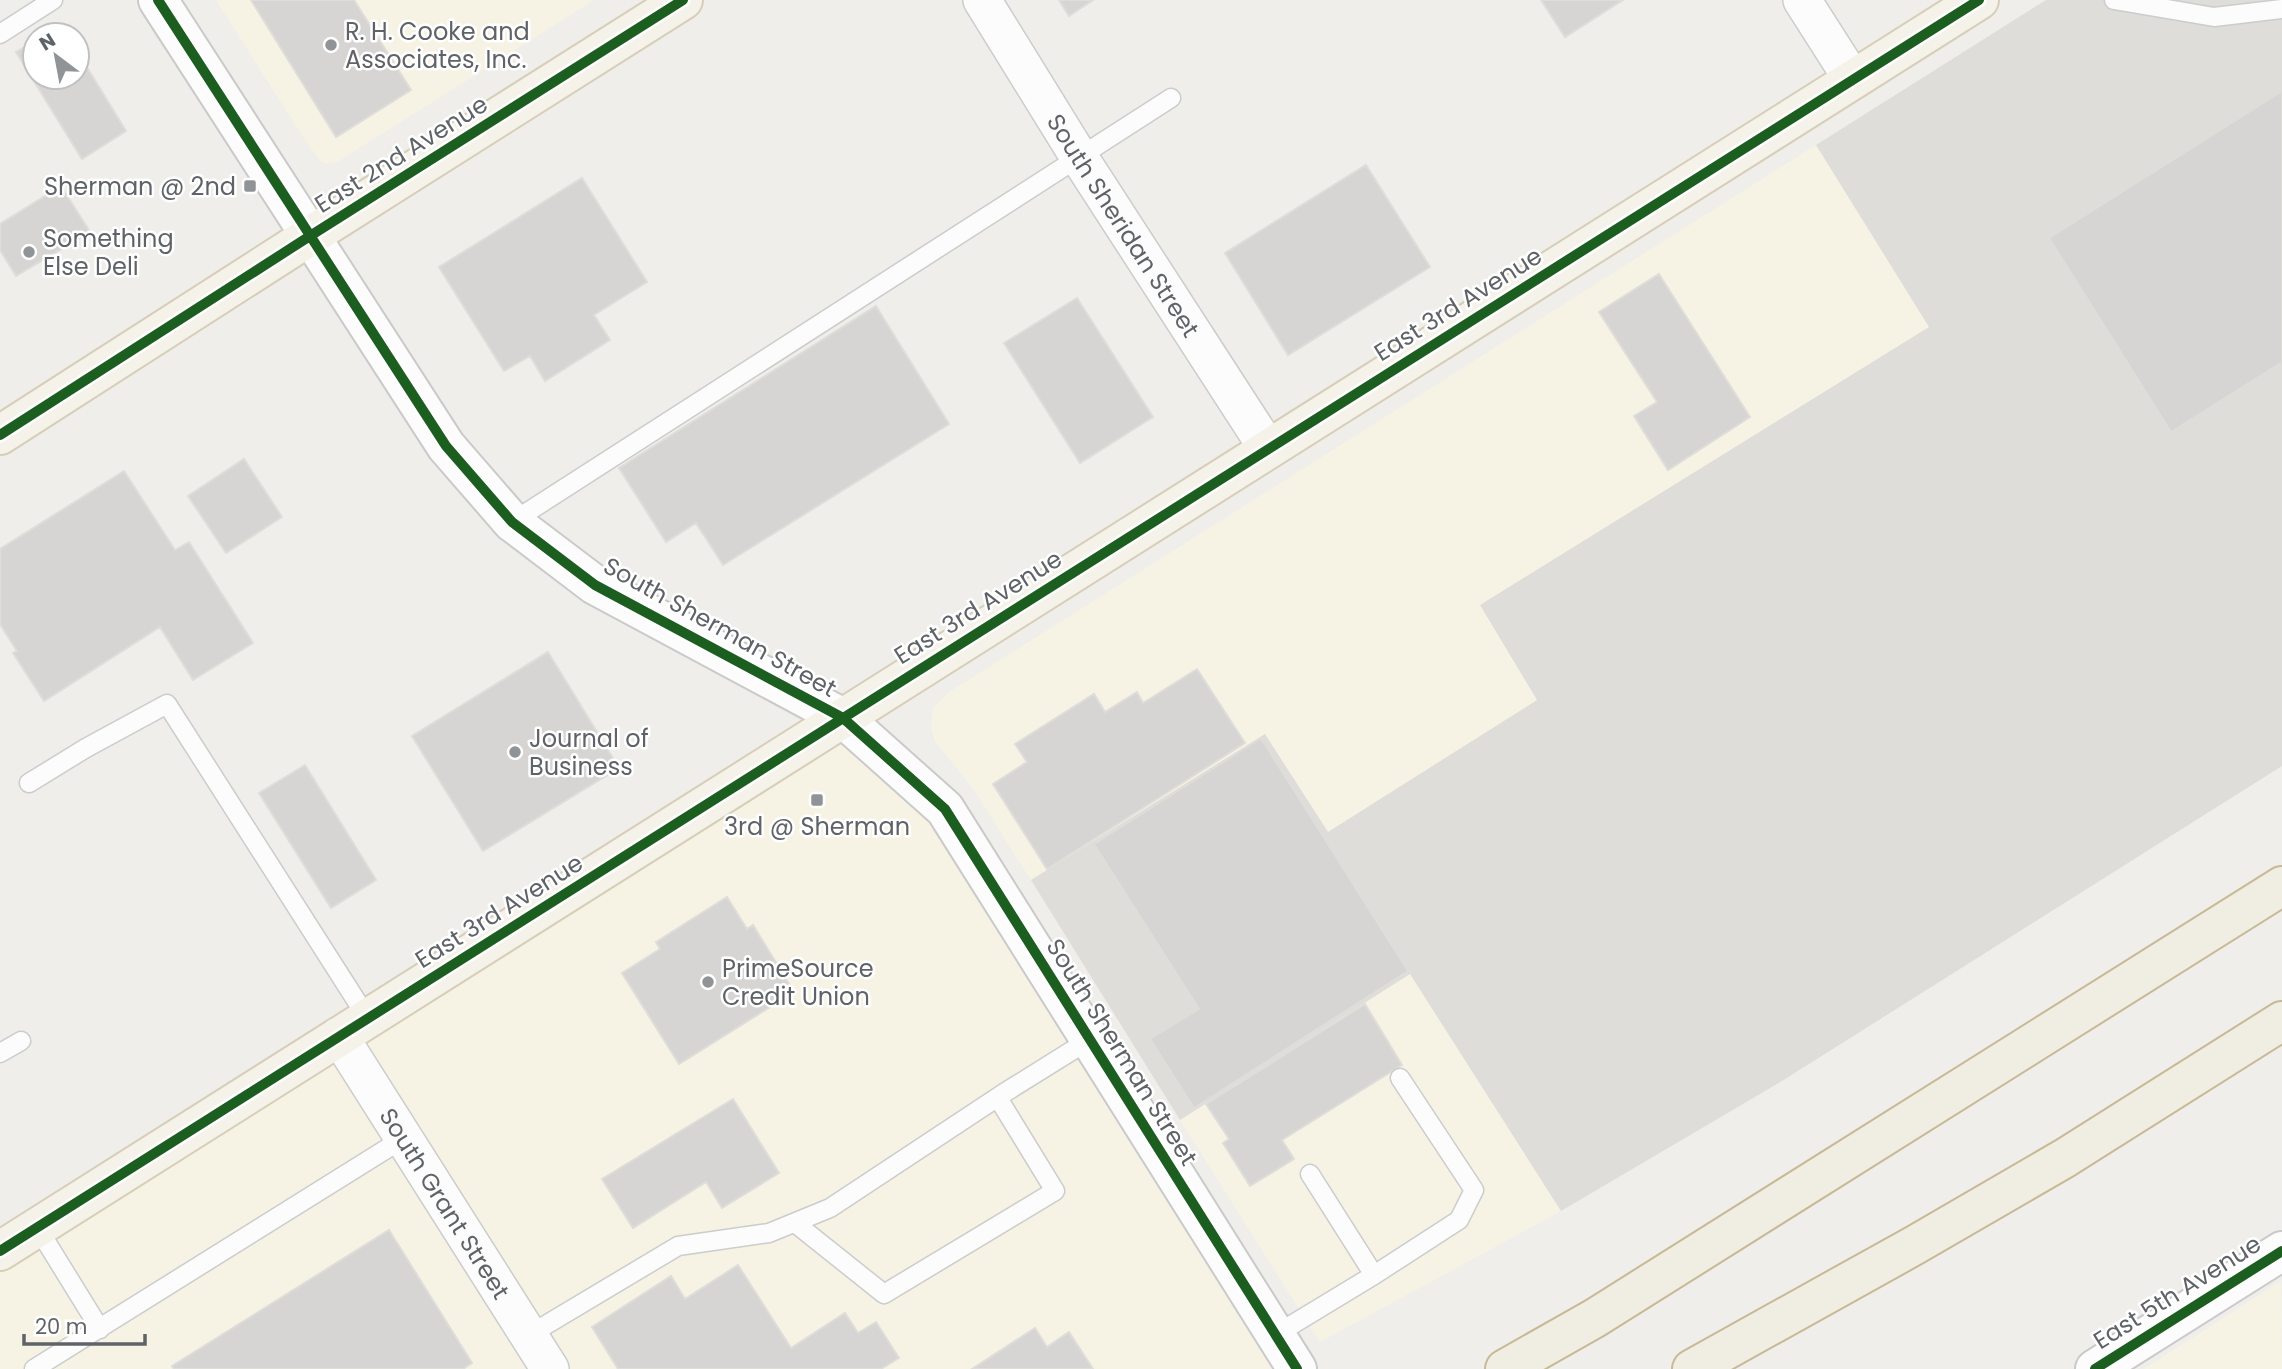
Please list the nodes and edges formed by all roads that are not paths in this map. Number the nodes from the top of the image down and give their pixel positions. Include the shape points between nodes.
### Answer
1 (53, 0) edge
2 (158, 0) edge
3 (683, 0) edge
4 (982, 0) edge
5 (1802, 0) edge
6 (1979, 0) edge
7 (2114, 0) edge
8 (2282, 9) edge
9 (0, 34) edge
10 (1853, 80) junction
11 (1171, 97) dead end
12 (1079, 158) junction
13 (310, 236) junction
14 (1, 433) edge
15 (1268, 449) junction
16 (512, 522) junction
17 (843, 718) junction
18 (29, 783) dead end
19 (2282, 887) edge
20 (2282, 1021) edge
21 (354, 1027) junction
22 (1089, 1040) junction
23 (21, 1041) dead end
24 (0, 1053) edge
25 (1400, 1078) dead end
26 (998, 1098) junction
27 (404, 1138) junction
28 (1310, 1174) dead end
29 (795, 1223) junction
30 (37, 1227) junction
31 (0, 1251) edge
32 (2282, 1251) edge
33 (1374, 1275) junction
34 (100, 1328) junction
35 (529, 1335) junction
36 (1275, 1335) junction
37 (34, 1369) edge
38 (550, 1369) edge
39 (1297, 1369) edge
40 (1505, 1369) edge
41 (1692, 1369) edge
42 (2095, 1369) edge

1 - 9 lane
2 - 13 street, South Sherman Street
3 - 13 main road, East 2nd Avenue
4 - 12 street, South Sheridan Street
5 - 10 street
6 - 10 main road, East 3rd Avenue
7 - 8 lane via 2214,17
10 - 15 main road, East 3rd Avenue
11 - 12 lane
12 - 15 street, South Sheridan Street
12 - 16 lane
13 - 14 main road, East 2nd Avenue
13 - 16 street, South Sherman Street via 446,446
15 - 17 main road, East 3rd Avenue
16 - 17 street, South Sherman Street via 595,585
17 - 21 main road, East 3rd Avenue
17 - 22 street, South Sherman Street via 945,809
18 - 21 lane via 167,704
19 - 40 highway via 1595,1318
20 - 41 highway via 2065,1158
21 - 27 street, South Grant Street
21 - 30 main road, East 3rd Avenue
22 - 26 lane
22 - 36 street, South Sherman Street
23 - 24 lane
25 - 33 lane via 1474,1190 1459,1220
26 - 29 lane via 830,1208
26 - 29 lane via 1055,1191 884,1294
27 - 34 lane
27 - 35 street, South Grant Street
28 - 33 lane
29 - 35 lane via 769,1233 678,1245
30 - 31 main road, East 3rd Avenue
30 - 34 lane
32 - 42 street, East 5th Avenue
33 - 36 lane
34 - 37 lane
35 - 38 street, South Grant Street
36 - 39 street, South Sherman Street

